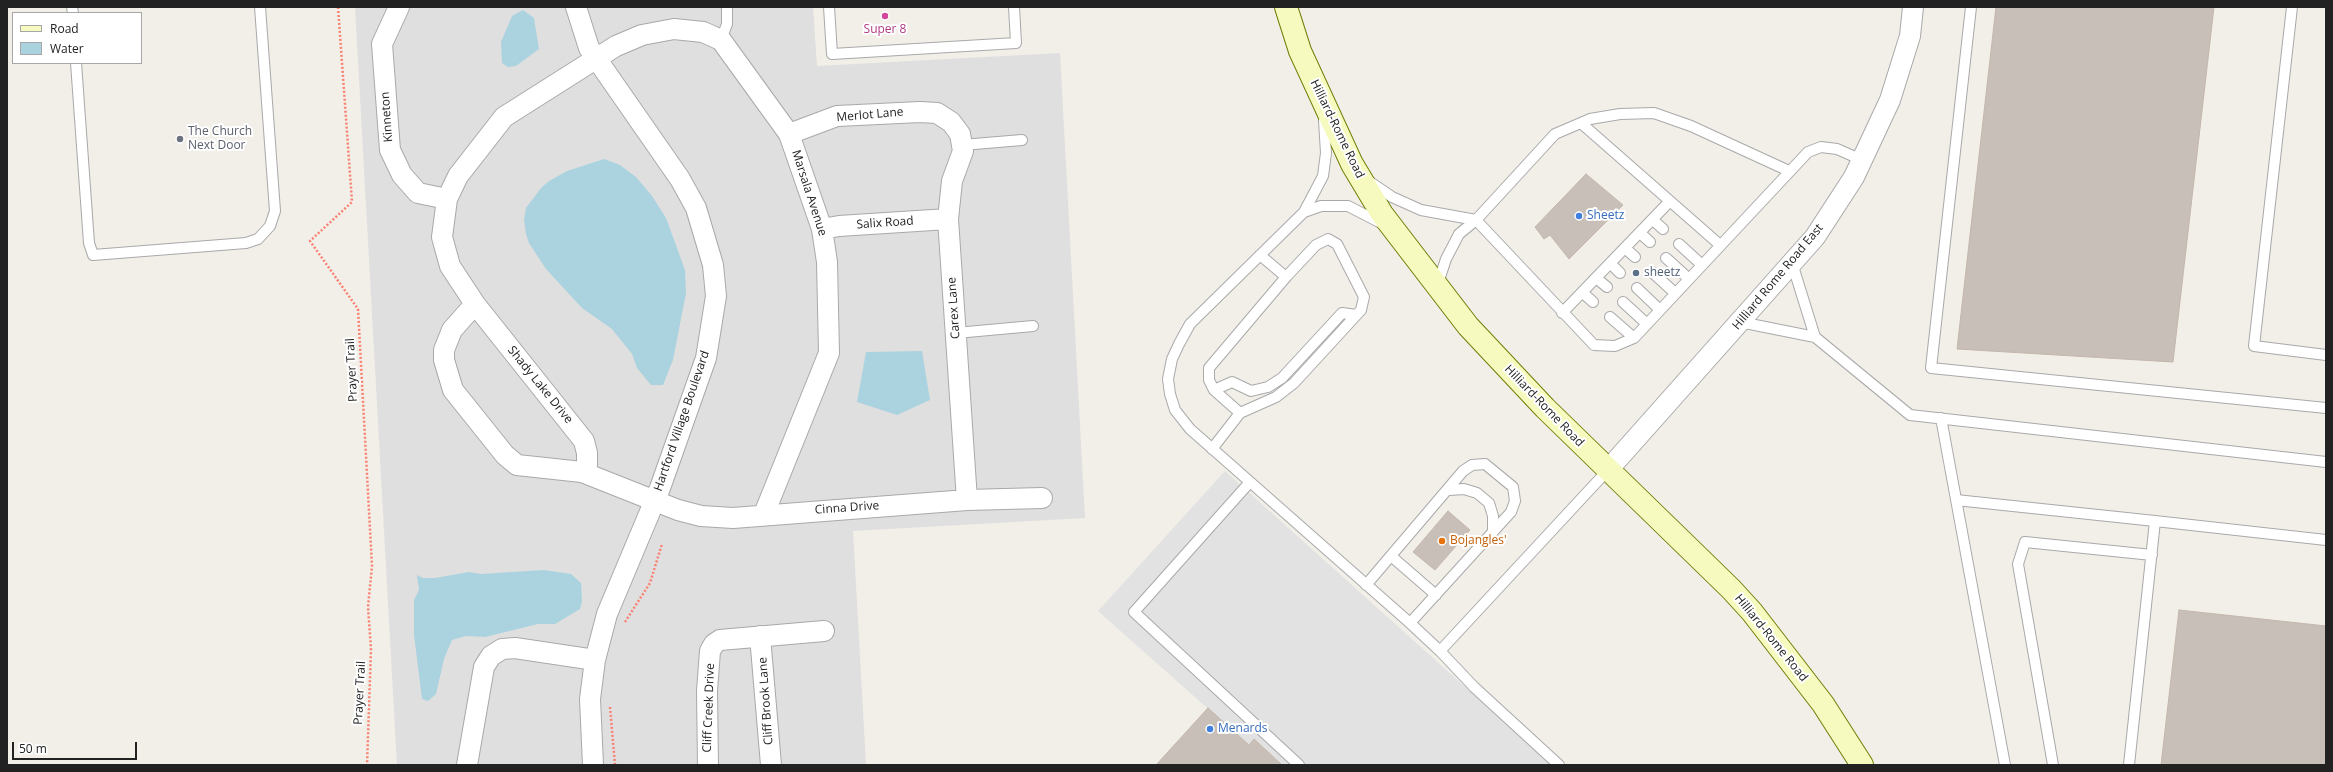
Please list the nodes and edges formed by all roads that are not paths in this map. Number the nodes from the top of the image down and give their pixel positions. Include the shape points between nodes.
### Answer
1 (260, 7) edge
2 (400, 7) edge
3 (576, 7) edge
4 (728, 7) edge
5 (828, 7) edge
6 (1014, 7) edge
7 (1286, 7) edge
8 (1913, 7) edge
9 (1971, 7) edge
10 (2292, 7) edge
11 (721, 40) junction
12 (597, 60) junction
13 (76, 64) edge
14 (1321, 96) junction
15 (1581, 123) junction
16 (789, 134) junction
17 (1022, 140) dead end
18 (962, 145) junction
19 (1862, 160) junction
20 (1789, 171) junction
21 (1357, 173) junction
22 (447, 199) junction
23 (1670, 202) junction
24 (1304, 212) junction
25 (948, 219) junction
26 (1476, 220) junction
27 (1653, 220) junction
28 (1663, 228) dead end
29 (822, 229) junction
30 (1395, 232) junction
31 (1640, 233) junction
32 (1650, 242) dead end
33 (1679, 244) dead end
34 (1720, 245) junction
35 (1625, 248) junction
36 (1260, 255) junction
37 (1635, 257) dead end
38 (1666, 258) dead end
39 (1792, 262) junction
40 (1610, 263) junction
41 (1702, 265) junction
42 (1652, 272) dead end
43 (1620, 273) dead end
44 (1286, 277) junction
45 (1596, 278) junction
46 (1689, 279) junction
47 (1437, 286) junction
48 (1607, 287) dead end
49 (1637, 288) dead end
50 (1582, 292) junction
51 (1675, 293) junction
52 (1593, 302) dead end
53 (1624, 302) dead end
54 (475, 304) junction
55 (1660, 310) junction
56 (1562, 313) junction
57 (1356, 315) junction
58 (1610, 317) dead end
59 (1740, 322) junction
60 (1647, 324) junction
61 (1033, 326) dead end
62 (956, 333) junction
63 (1815, 337) junction
64 (1634, 338) junction
65 (2326, 354) edge
66 (1214, 390) junction
67 (2326, 408) edge
68 (1240, 413) junction
69 (1941, 418) junction
70 (1212, 449) junction
71 (2326, 462) edge
72 (1608, 471) junction
73 (582, 472) junction
74 (1250, 482) junction
75 (1449, 490) junction
76 (1042, 498) dead end
77 (967, 500) junction
78 (1956, 500) junction
79 (654, 501) junction
80 (764, 514) junction
81 (2155, 521) junction
82 (1493, 532) junction
83 (2326, 540) edge
84 (2152, 555) junction
85 (1391, 556) junction
86 (1366, 585) junction
87 (1436, 595) junction
88 (1410, 623) junction
89 (824, 631) dead end
90 (760, 636) junction
91 (1440, 650) junction
92 (595, 660) junction
93 (467, 765) edge
94 (593, 765) edge
95 (708, 765) edge
96 (771, 765) edge
97 (1299, 765) edge
98 (1559, 765) edge
99 (1862, 765) edge
100 (2005, 765) edge
101 (2053, 765) edge
102 (2129, 765) edge

1 - 13 lane via 275,211 270,226 258,239 246,243 93,255 89,243
2 - 22 street, Kinneton via 382,44 390,150 402,175 418,193
3 - 12 street, Hartford Village Boulevard via 589,48
4 - 11 lane via 727,24
5 - 6 lane via 832,54 1016,43
7 - 14 main road, Hilliard-Rome Road via 1300,51
8 - 19 street, Hilliard Rome Road East via 1910,36 1890,100
9 - 67 lane via 1931,368
10 - 65 lane via 2254,346
11 - 12 street via 703,32 674,29 642,35 616,46
11 - 16 street, Marsala Avenue
12 - 22 street, Shady Lake Drive via 504,117 458,176
12 - 79 street, Hartford Village Boulevard via 680,179 696,208 714,265 716,296 706,358
14 - 21 main road, Hilliard-Rome Road
14 - 24 lane via 1326,129 1323,176
15 - 20 lane via 1620,114 1654,113 1691,126
15 - 23 lane
15 - 26 lane via 1555,134
16 - 18 street, Merlot Lane via 837,116 937,113 951,122 960,134
16 - 29 street, Marsala Avenue
17 - 18 lane
18 - 25 street, Carex Lane via 963,151 952,181
19 - 20 lane via 1837,148 1821,147 1808,152
19 - 39 street, Hilliard Rome Road East via 1854,177 1814,237
20 - 34 lane
21 - 26 lane via 1392,197 1421,210
21 - 30 main road, Hilliard-Rome Road
22 - 54 street, Shady Lake Drive via 442,237 450,266
23 - 27 lane
23 - 34 lane
24 - 30 lane via 1321,206 1348,206
24 - 36 lane
25 - 29 street, Salix Road
25 - 62 street, Carex Lane
26 - 47 lane via 1459,234 1446,259
26 - 56 lane
27 - 28 lane
27 - 31 lane
29 - 80 street, Marsala Avenue via 827,262 829,352
30 - 47 main road, Hilliard-Rome Road
31 - 32 lane
31 - 35 lane
33 - 41 lane
34 - 41 lane
35 - 37 lane
35 - 40 lane
36 - 44 lane
36 - 70 lane via 1190,324 1172,359 1168,379 1175,410 1190,429
38 - 46 lane
39 - 59 street, Hilliard Rome Road East
39 - 63 lane
40 - 43 lane
40 - 45 lane
41 - 46 lane
42 - 51 lane
44 - 57 lane via 1316,245 1328,239 1337,244 1364,297 1361,310
44 - 66 lane via 1209,368 1208,380
45 - 48 lane
45 - 50 lane
46 - 51 lane
47 - 72 main road, Hilliard-Rome Road via 1468,326
49 - 55 lane
50 - 52 lane
50 - 56 lane
51 - 55 lane
53 - 60 lane
54 - 73 street, Shady Lake Drive via 584,441 587,466
54 - 73 street via 452,330 444,350 444,360 453,390 504,455 517,465
55 - 60 lane
56 - 64 lane via 1594,345 1615,346
57 - 66 lane via 1342,313 1282,378 1268,387 1251,391 1232,382
57 - 68 lane via 1294,383 1276,397
58 - 64 lane
59 - 63 lane
59 - 72 street, Hilliard Rome Road East
60 - 64 lane
61 - 62 lane
62 - 77 street, Carex Lane
63 - 69 lane via 1910,415
66 - 68 lane
68 - 70 lane
69 - 71 lane
69 - 78 lane
70 - 74 lane
72 - 91 lane
72 - 99 main road, Hilliard-Rome Road via 1752,612 1823,704
73 - 79 street
74 - 86 lane
74 - 97 lane via 1134,612
75 - 82 lane via 1464,489 1477,493 1489,503 1493,516
75 - 82 lane via 1463,471 1472,465 1485,464 1514,487 1515,501 1511,512
75 - 85 lane
76 - 77 street, Cinna Drive
77 - 80 street, Cinna Drive
78 - 81 lane
78 - 100 lane
79 - 80 street, Cinna Drive via 701,516 732,518
79 - 92 street, Hartford Village Boulevard via 606,614
81 - 83 lane
81 - 84 lane
82 - 87 lane
84 - 101 lane via 2025,542 2018,564
84 - 102 lane
85 - 86 lane
85 - 87 lane
86 - 88 lane
87 - 88 lane
88 - 91 lane
89 - 90 street, Cliff Creek Drive
90 - 95 street, Cliff Creek Drive via 720,640 710,651
90 - 96 street, Cliff Brook Lane
91 - 98 lane via 1474,687
92 - 93 street via 515,648 502,649 491,656 484,667
92 - 94 street, Hartford Village Boulevard via 590,699

